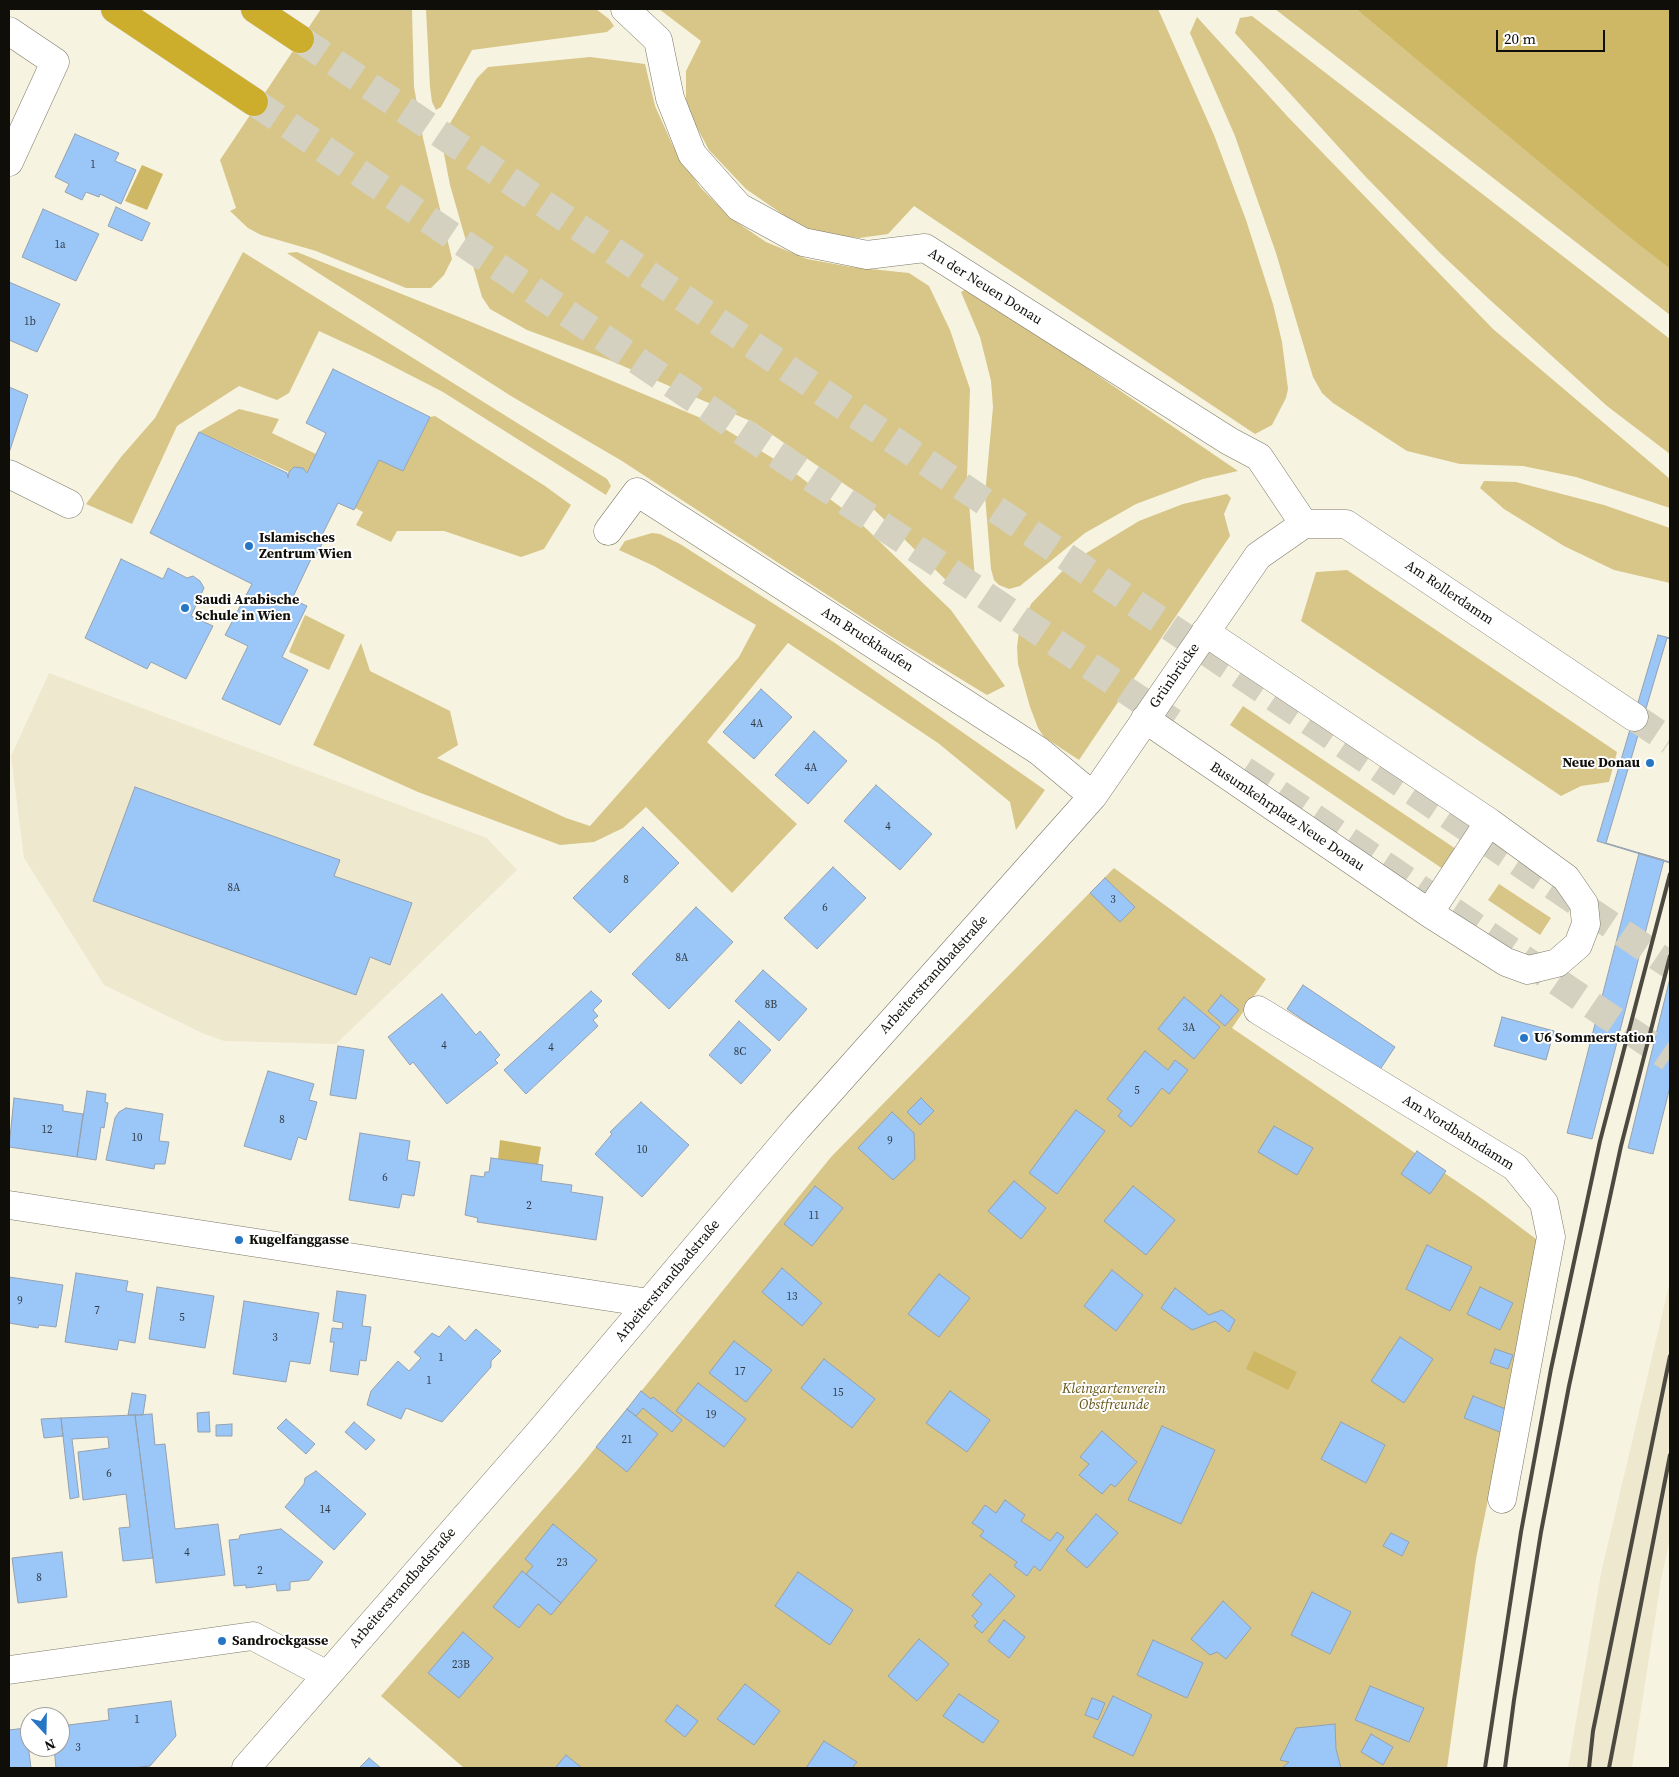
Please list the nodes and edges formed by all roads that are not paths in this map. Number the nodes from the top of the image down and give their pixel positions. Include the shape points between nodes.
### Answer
1 (116, 9) edge
2 (255, 9) edge
3 (625, 9) edge
4 (9, 31) edge
5 (300, 39) tunnel mouth
6 (254, 102) tunnel mouth
7 (9, 162) edge
8 (9, 474) edge
9 (69, 504) dead end
10 (1304, 524) junction
11 (608, 531) dead end
12 (1205, 632) junction
13 (1634, 717) tunnel mouth
14 (1145, 719) junction
15 (1093, 796) junction
16 (1489, 822) junction
17 (1430, 913) junction
18 (1258, 1010) dead end
19 (9, 1205) edge
20 (649, 1303) junction
21 (1502, 1499) dead end
22 (9, 1670) edge
23 (327, 1675) junction
24 (246, 1768) edge

1 - 6 highway
2 - 5 highway
3 - 10 street, An der Neuen Donau via 658,40 670,98 692,154 740,206 803,242 867,255 925,248 1259,457
4 - 7 street via 55,62
8 - 9 street
10 - 12 street, Grünbrücke via 1258,556
10 - 13 street, Am Rollerdamm via 1346,524
11 - 15 street, Am Bruckhaufen via 637,492 1038,751
12 - 14 street, Grünbrücke
12 - 16 street, Busumkehrplatz Neue Donau
14 - 15 street, Grünbrücke
14 - 17 street, Busumkehrplatz Neue Donau
15 - 20 street, Arbeiterstrandbadstraße via 797,1128
16 - 17 street
16 - 17 street, Busumkehrplatz Neue Donau via 1566,878 1584,904 1586,924 1578,945 1557,963 1528,970 1506,962
18 - 21 street, Am Nordbahndamm via 1516,1167 1544,1203 1551,1237
19 - 20 street
20 - 23 street, Arbeiterstrandbadstraße
22 - 23 street via 253,1636
23 - 24 street, Arbeiterstrandbadstraße

